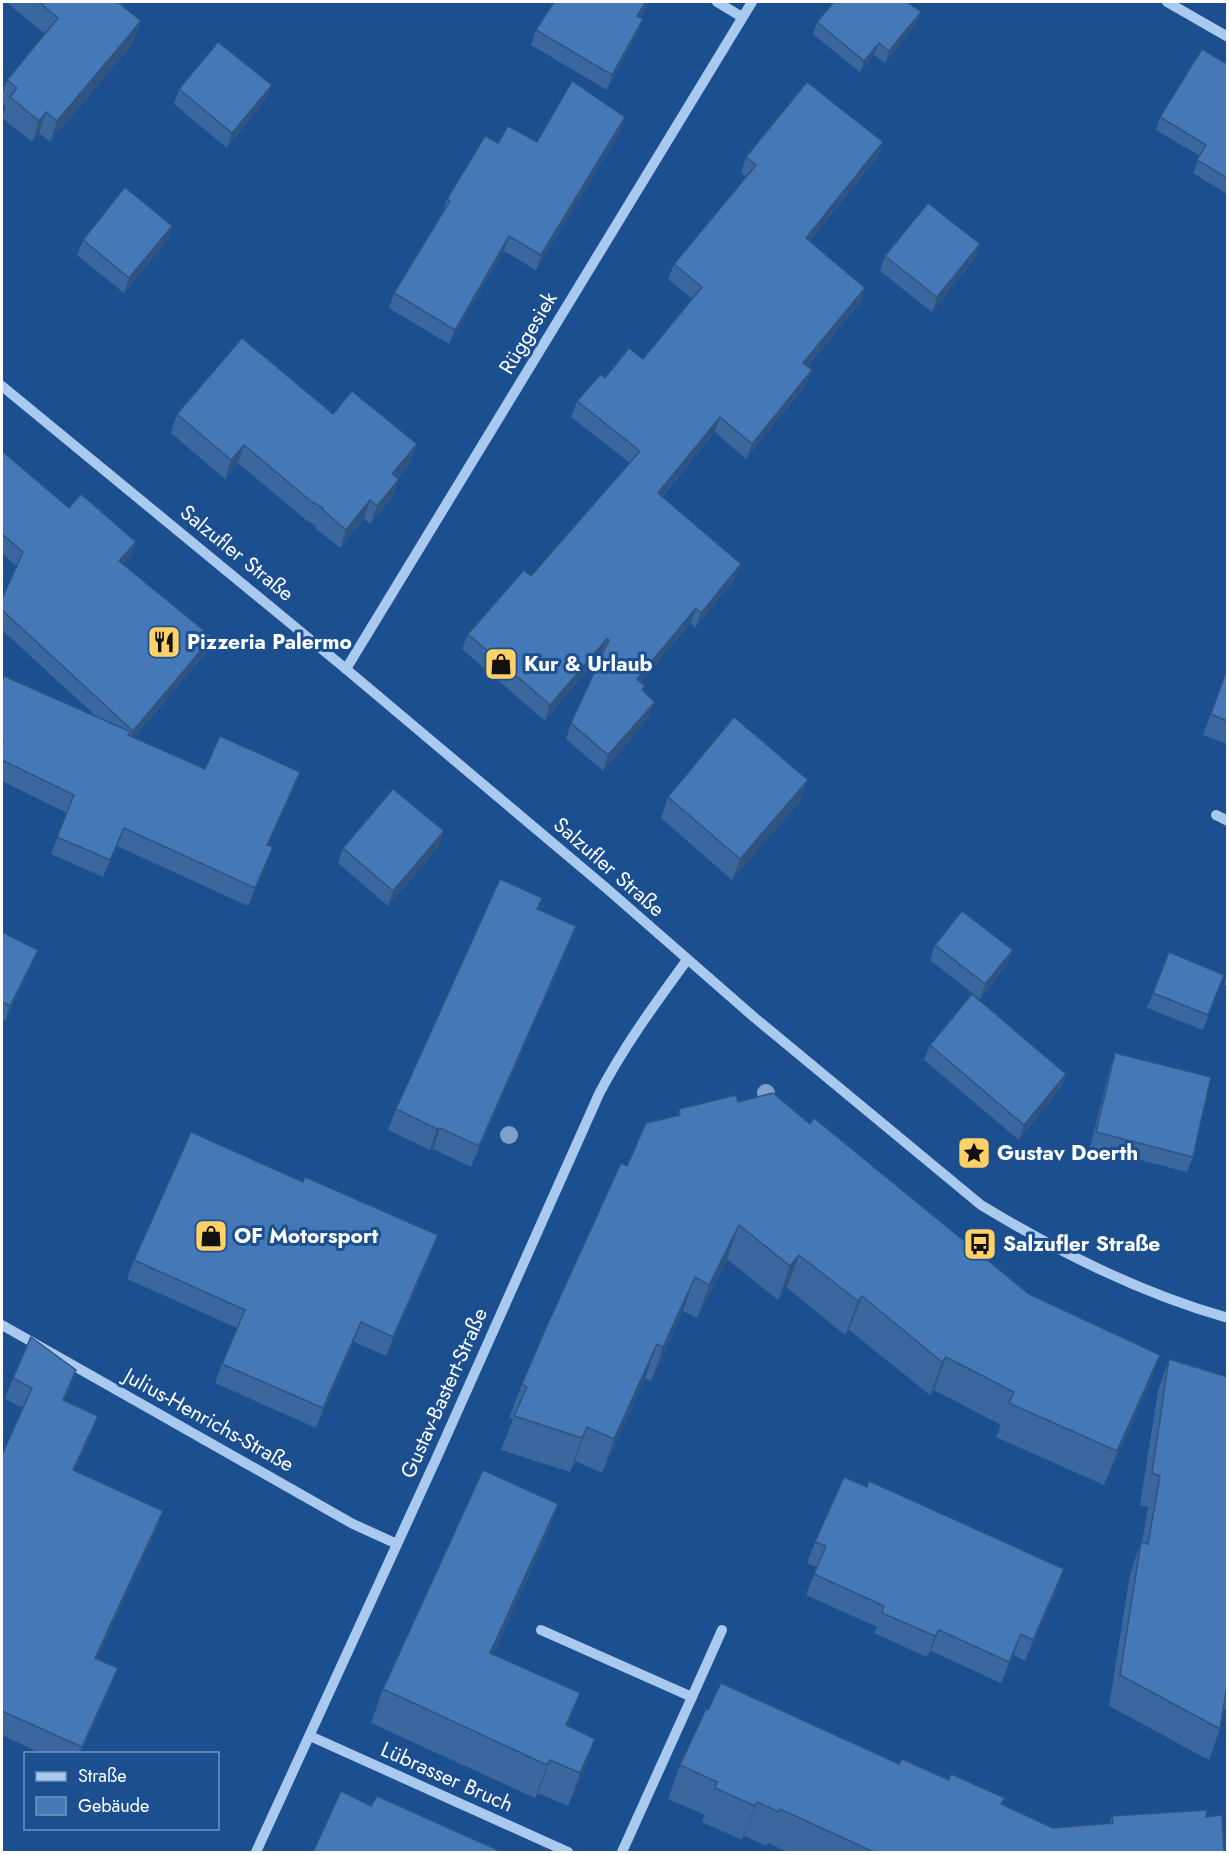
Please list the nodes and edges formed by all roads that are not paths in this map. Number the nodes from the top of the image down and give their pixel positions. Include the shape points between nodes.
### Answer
1 (717, 2) edge
2 (752, 2) edge
3 (1167, 2) edge
4 (742, 17) junction
5 (1227, 37) edge
6 (2, 386) edge
7 (346, 669) junction
8 (1216, 815) dead end
9 (1227, 821) edge
10 (687, 960) junction
11 (1227, 1318) edge
12 (2, 1327) edge
13 (397, 1544) junction
14 (541, 1630) dead end
15 (722, 1630) dead end
16 (692, 1697) junction
17 (310, 1736) junction
18 (256, 1852) edge
19 (568, 1852) edge
20 (622, 1852) edge

1 - 4 street
2 - 4 street, Rüggesiek
3 - 5 street
4 - 7 street, Rüggesiek
6 - 7 street, Salzufler Straße
7 - 10 street, Salzufler Straße
8 - 9 street
10 - 11 street, Salzufler Straße via 981,1205 1129,1284
10 - 13 street, Gustav-Bastert-Straße via 637,1030 599,1094
12 - 13 street, Julius-Henrichs-Straße via 353,1524
13 - 17 street, Gustav-Bastert-Straße
14 - 16 street
15 - 16 street
16 - 20 street
17 - 18 street, Gustav-Bastert-Straße
17 - 19 street, Lübrasser Bruch

